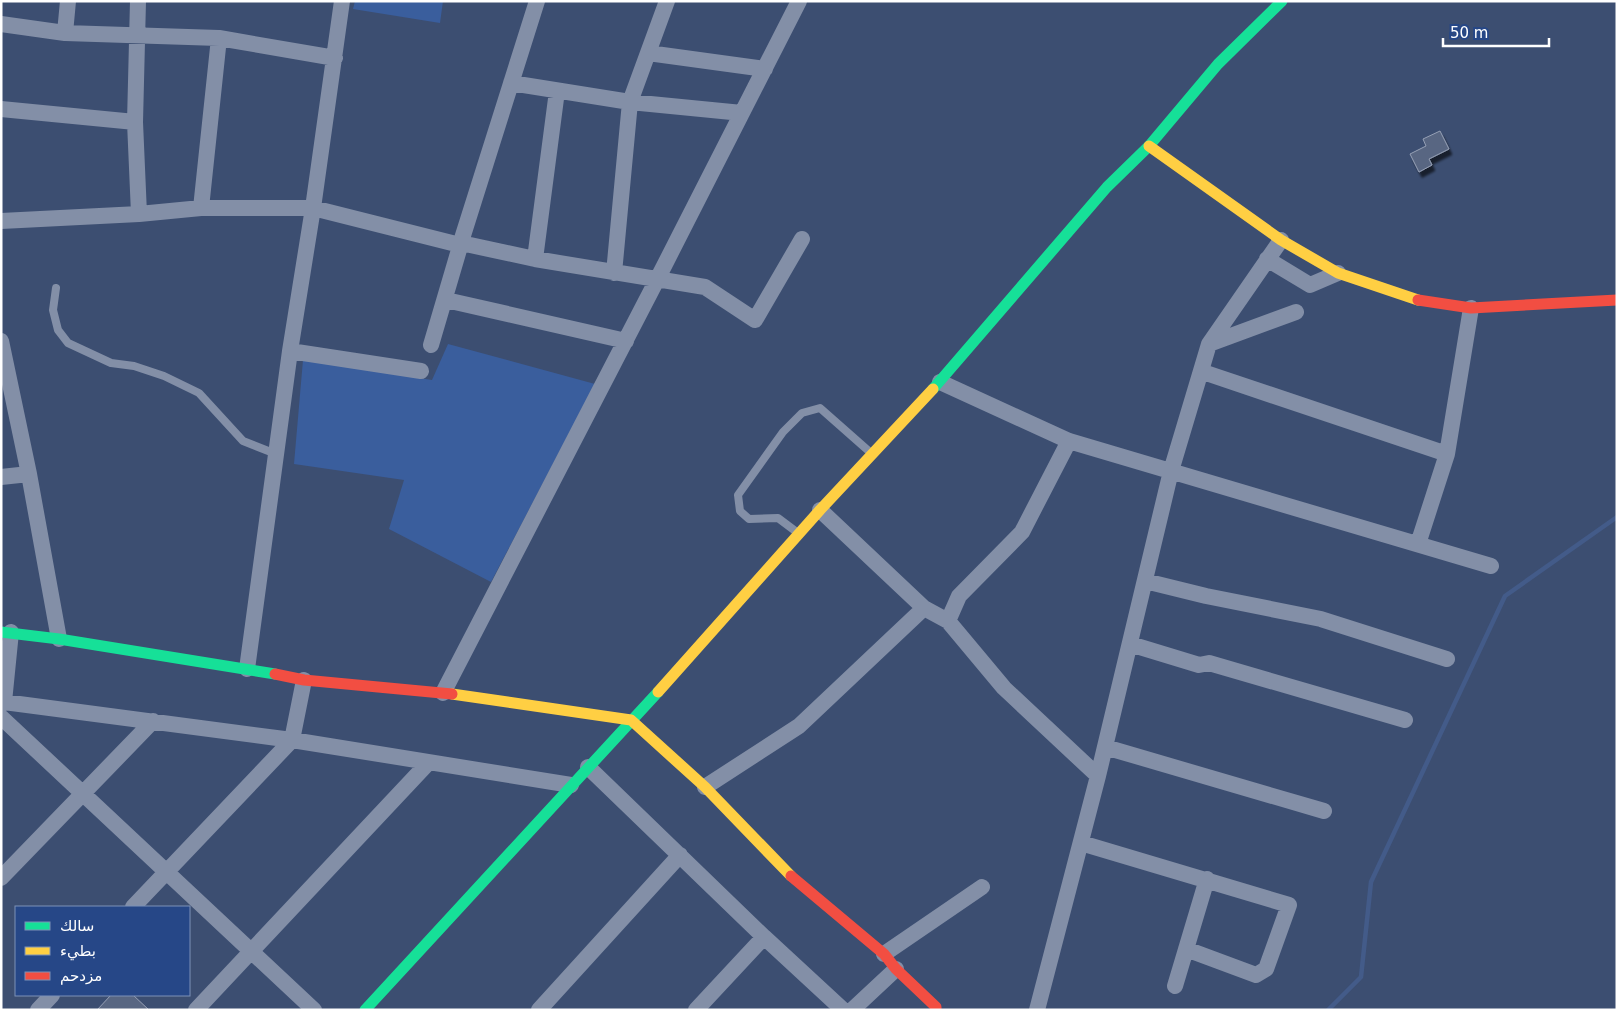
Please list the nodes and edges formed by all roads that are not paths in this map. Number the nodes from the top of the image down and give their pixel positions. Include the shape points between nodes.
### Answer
1 (68, 1) edge
2 (138, 1) edge
3 (342, 1) edge
4 (537, 1) edge
5 (667, 1) edge
6 (799, 1) edge
7 (1282, 1) edge
8 (1, 24) edge
9 (65, 33) junction
10 (136, 36) junction
11 (219, 38) junction
12 (648, 53) junction
13 (335, 58) junction
14 (765, 69) junction
15 (511, 83) junction
16 (556, 91) junction
17 (630, 102) junction
18 (1, 109) edge
19 (742, 112) junction
20 (135, 122) junction
21 (1149, 146) junction
22 (201, 208) junction
23 (314, 208) junction
24 (139, 214) junction
25 (1, 221) edge
26 (802, 239) dead end
27 (1281, 240) junction
28 (461, 244) junction
29 (535, 259) junction
30 (1267, 259) junction
31 (614, 273) junction
32 (1338, 273) junction
33 (657, 280) junction
34 (56, 288) dead end
35 (446, 300) junction
36 (1617, 300) edge
37 (1471, 308) junction
38 (1296, 312) dead end
39 (1, 341) edge
40 (626, 341) junction
41 (1209, 344) junction
42 (431, 345) dead end
43 (290, 351) junction
44 (421, 371) dead end
45 (1202, 372) junction
46 (940, 382) junction
47 (1069, 441) junction
48 (276, 454) junction
49 (872, 454) junction
50 (1447, 454) junction
51 (1171, 471) junction
52 (29, 474) junction
53 (1, 477) edge
54 (820, 510) junction
55 (798, 534) junction
56 (1418, 544) junction
57 (1491, 566) dead end
58 (1145, 581) junction
59 (924, 608) junction
60 (948, 621) junction
61 (6, 632) edge
62 (59, 638) junction
63 (1130, 644) junction
64 (1447, 659) dead end
65 (247, 669) junction
66 (304, 680) junction
67 (443, 693) junction
68 (2, 708) edge
69 (631, 720) junction
70 (1405, 720) dead end
71 (153, 721) junction
72 (292, 740) junction
73 (1105, 747) junction
74 (429, 762) junction
75 (588, 766) junction
76 (1098, 776) junction
77 (571, 785) junction
78 (705, 787) junction
79 (83, 793) junction
80 (1324, 811) dead end
81 (1081, 843) junction
82 (680, 855) junction
83 (166, 871) junction
84 (1, 878) edge
85 (1207, 880) junction
86 (982, 888) dead end
87 (134, 906) edge
88 (764, 937) junction
89 (1186, 949) junction
90 (252, 951) junction
91 (884, 954) junction
92 (896, 969) junction
93 (1175, 986) dead end
94 (51, 996) edge
95 (865, 1004) edge
96 (939, 1009) edge
97 (38, 1010) edge
98 (196, 1010) edge
99 (314, 1010) edge
100 (365, 1010) edge
101 (539, 1010) edge
102 (696, 1010) edge
103 (843, 1010) edge
104 (852, 1010) edge
105 (1037, 1010) edge

1 - 9 street
2 - 10 street
3 - 13 street
4 - 15 street
5 - 12 street
6 - 14 street
7 - 21 main road via 1218,64
8 - 9 street
9 - 10 street
10 - 11 street
10 - 20 street
11 - 13 street
11 - 22 street
12 - 14 street
12 - 17 street
13 - 23 street
14 - 19 street
15 - 16 street
15 - 28 street
16 - 17 street
16 - 29 street
17 - 19 street
17 - 31 street
18 - 20 street
19 - 33 street
20 - 24 street
21 - 27 main road
21 - 46 main road via 1107,187
22 - 23 street
22 - 24 street
23 - 28 street
23 - 43 street
24 - 25 street
26 - 33 street via 755,320 705,287
27 - 30 street
27 - 32 main road
28 - 29 street
28 - 35 street
29 - 31 street
30 - 32 street via 1310,285
30 - 41 street
31 - 33 street
32 - 37 main road via 1414,299
33 - 40 street
34 - 48 lane via 53,310 58,330 68,343 111,363 134,366 164,376 199,393 243,440
35 - 40 street
35 - 42 street
36 - 37 main road
37 - 50 street
38 - 41 street
39 - 52 street
40 - 67 street
41 - 45 street
43 - 44 street
43 - 48 street
45 - 50 street
45 - 51 street
46 - 47 street
46 - 49 main road
47 - 51 street
47 - 60 street via 1022,532 959,596
48 - 65 street
49 - 54 main road
49 - 55 lane via 820,408 802,413 783,432 738,495 740,511 749,519 778,518
50 - 56 street
51 - 56 street
51 - 58 street
52 - 53 street
52 - 62 street
54 - 55 main road
54 - 59 street
55 - 69 main road via 693,655
56 - 57 street
58 - 63 street
58 - 64 street via 1321,619
59 - 60 street
59 - 78 street via 799,726
60 - 76 street via 1004,688
61 - 62 main road
61 - 68 street
62 - 65 main road
63 - 70 street via 1199,665 1209,663
63 - 73 street
65 - 66 main road
66 - 67 main road
66 - 72 street
67 - 69 main road
68 - 71 street
68 - 79 street
69 - 75 main road
69 - 78 main road
71 - 72 street
71 - 79 street
72 - 74 street
72 - 83 street
73 - 76 street
73 - 80 street
74 - 77 street
74 - 90 street
75 - 77 main road
75 - 82 street
76 - 81 street
77 - 100 main road
78 - 91 main road via 796,882
79 - 83 street
79 - 84 street
81 - 85 street
81 - 105 street
82 - 88 street
82 - 101 street
83 - 87 street
83 - 90 street
85 - 89 street
85 - 89 street via 1289,905 1266,969 1256,975
86 - 91 street
88 - 102 street
88 - 103 street
89 - 93 street
90 - 98 street
90 - 99 street
91 - 92 main road
92 - 95 street
92 - 96 main road
94 - 97 street
95 - 104 street

